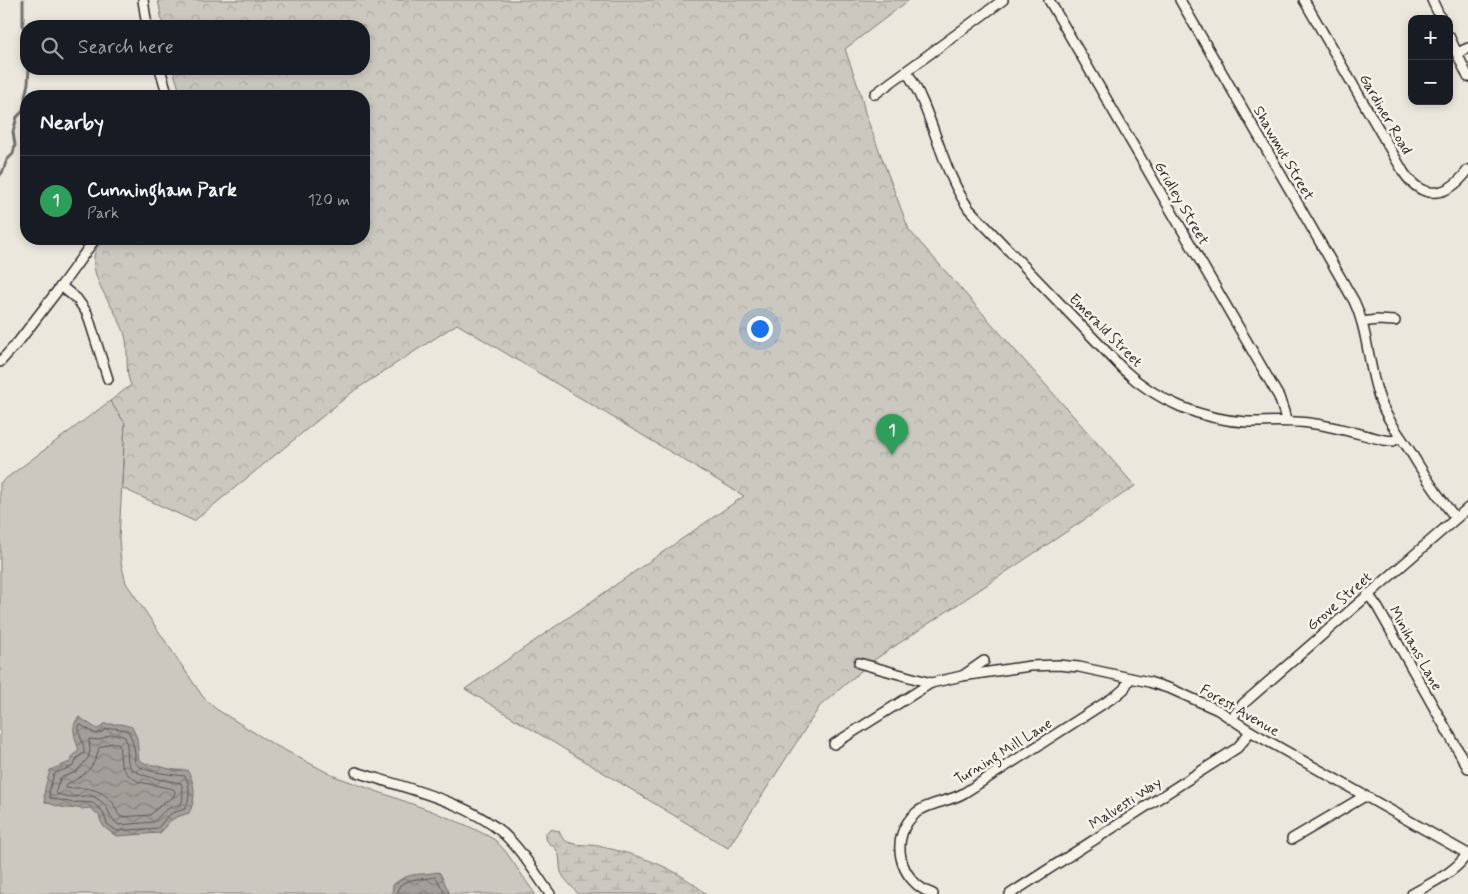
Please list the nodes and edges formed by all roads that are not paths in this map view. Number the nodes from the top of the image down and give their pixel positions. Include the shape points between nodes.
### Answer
1 (142, 0) edge
2 (1003, 0) edge
3 (1049, 0) edge
4 (1180, 0) edge
5 (1304, 0) edge
6 (1432, 0) edge
7 (1439, 15) edge
8 (146, 20) edge
9 (1453, 44) edge
10 (1468, 48) edge
11 (1457, 53) junction
12 (907, 72) junction
13 (162, 75) edge
14 (1468, 77) edge
15 (166, 90) edge
16 (875, 94) dead end
17 (1468, 170) edge
18 (90, 245) edge
19 (61, 286) junction
20 (1395, 321) dead end
21 (1362, 322) junction
22 (0, 362) edge
23 (108, 379) dead end
24 (1286, 421) junction
25 (1400, 437) junction
26 (1468, 508) edge
27 (1456, 518) junction
28 (1368, 594) junction
29 (984, 661) dead end
30 (859, 663) dead end
31 (962, 676) junction
32 (1130, 678) junction
33 (931, 683) junction
34 (1231, 719) junction
35 (1250, 732) junction
36 (834, 744) dead end
37 (1468, 768) edge
38 (356, 772) dead end
39 (1365, 796) junction
40 (1292, 839) dead end
41 (1467, 854) edge
42 (550, 894) edge
43 (934, 894) edge
44 (1010, 894) edge
45 (1412, 894) edge

1 - 8 street
2 - 12 street
3 - 24 street, Gridley Street via 1279,397
4 - 21 street, Shawmut Street via 1354,301
5 - 17 street, Gardiner Road via 1412,184 1423,190 1442,191 1458,184
6 - 7 street
9 - 11 street
10 - 11 street
11 - 14 street
12 - 16 street
12 - 24 street, Emerald Street via 918,90 955,186 969,209 1131,376 1166,400 1205,415 1236,421
13 - 15 street
18 - 19 street
19 - 22 street
19 - 23 street via 77,299 87,313
20 - 21 street
21 - 25 street, Shawmut Street via 1378,396
24 - 25 street, Emerald Street via 1310,423 1389,441
25 - 27 street, Shawmut Street
26 - 27 street, Grove Street
27 - 28 street, Grove Street
28 - 34 street, Grove Street via 1243,704
28 - 37 street, Minihans Lane
29 - 31 street
30 - 33 street, Forest Avenue
31 - 32 street, Forest Avenue via 1049,665
31 - 33 street, Forest Avenue
32 - 34 street, Forest Avenue via 1183,694
32 - 43 street, Turning Mill Lane via 1117,695 964,793 916,813 904,829 900,856 913,882
33 - 36 street
34 - 35 street, Forest Avenue
35 - 39 street, Forest Avenue
35 - 44 street, Malvesti Way via 1237,748
38 - 42 street via 432,796 487,822 509,839
39 - 40 street
39 - 41 street, Forest Avenue
41 - 45 street via 1454,869

